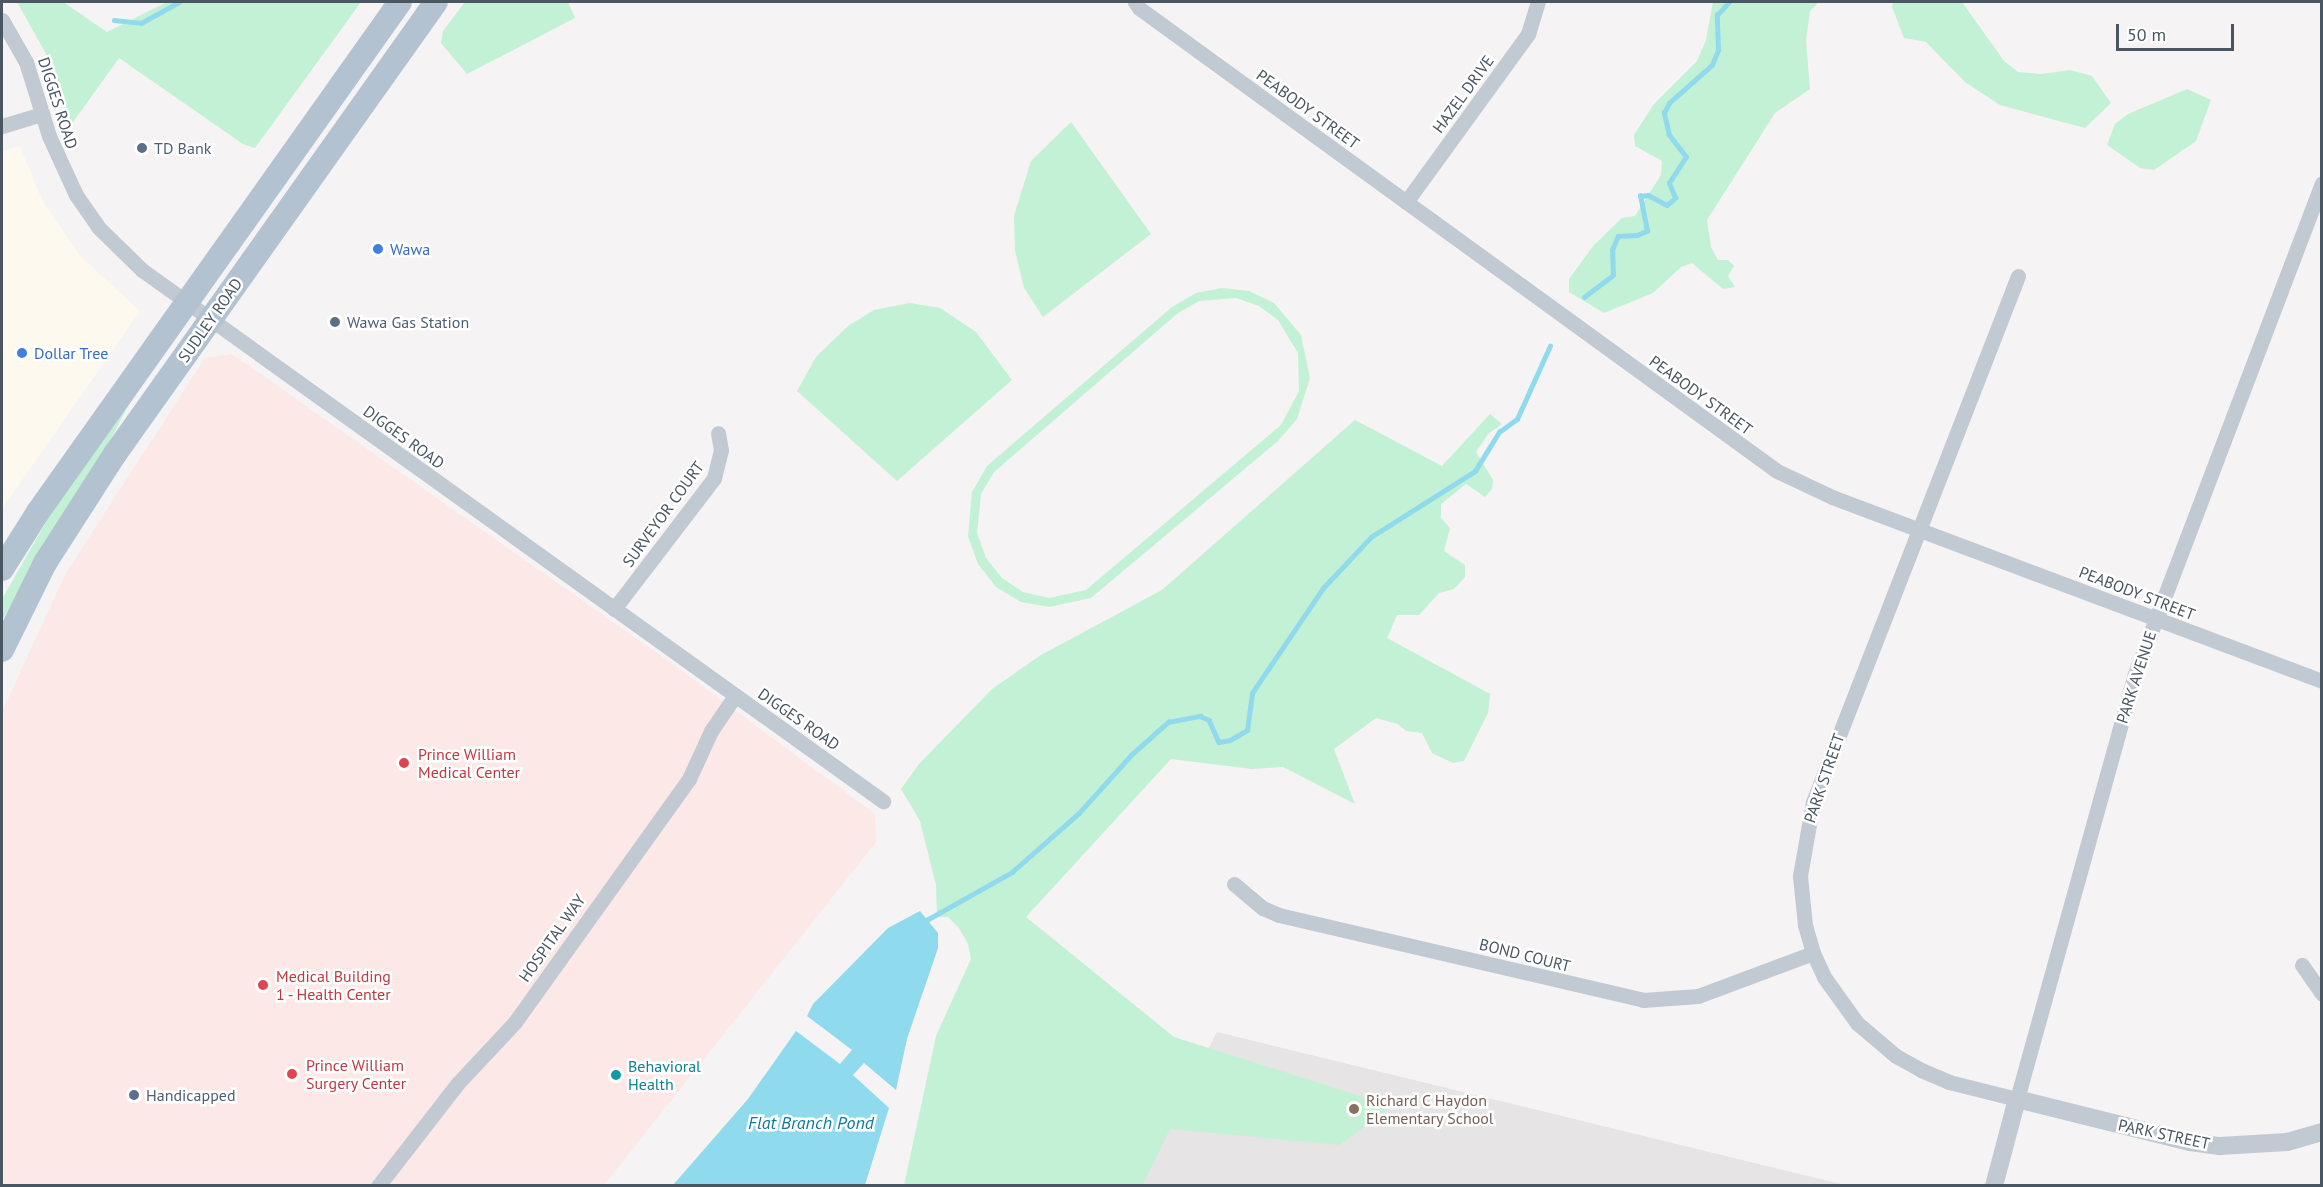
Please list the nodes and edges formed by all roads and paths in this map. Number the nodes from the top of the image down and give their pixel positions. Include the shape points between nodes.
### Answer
1 (436, 2) edge
2 (1135, 2) edge
3 (1538, 2) edge
4 (399, 3) edge
5 (2, 20) edge
6 (42, 114) junction
7 (2, 126) edge
8 (2322, 183) edge
9 (1406, 202) junction
10 (2018, 276) dead end
11 (185, 302) junction
12 (210, 319) junction
13 (718, 433) dead end
14 (1919, 530) junction
15 (2, 569) edge
16 (614, 609) junction
17 (2155, 619) junction
18 (2, 650) edge
19 (2322, 681) edge
20 (735, 696) junction
21 (884, 801) dead end
22 (1234, 884) dead end
23 (1814, 953) junction
24 (2302, 965) dead end
25 (2322, 994) edge
26 (2017, 1099) junction
27 (2322, 1132) edge
28 (378, 1185) edge
29 (1995, 1185) edge

1 - 12 main road, SUDLEY ROAD
2 - 9 street, PEABODY STREET
3 - 9 street, HAZEL DRIVE via 1528,34
4 - 11 main road, SUDLEY ROAD
5 - 6 street, DIGGES ROAD via 26,62
6 - 7 street
6 - 11 street, DIGGES ROAD via 62,169 98,227 142,270
8 - 17 street, PARK AVENUE
9 - 14 street, PEABODY STREET via 1777,471
10 - 14 street, PARK STREET
11 - 12 street, DIGGES ROAD
11 - 15 main road, SUDLEY ROAD
12 - 16 street, DIGGES ROAD
12 - 18 main road, SUDLEY ROAD via 74,516
13 - 16 street, SURVEYOR COURT via 721,450 714,478
14 - 17 street, PEABODY STREET
14 - 23 street, PARK STREET via 1807,825 1800,876 1801,904
16 - 20 street, DIGGES ROAD
17 - 19 street, PEABODY STREET
17 - 26 street, PARK AVENUE via 2077,872
20 - 21 street, DIGGES ROAD
20 - 28 street, HOSPITAL WAY via 711,731 683,788 515,1022 458,1083
22 - 23 street, BOND COURT via 1263,908 1279,915 1644,1000 1698,996
23 - 26 street, PARK STREET via 1839,1000 1857,1023 1896,1056 1949,1082
24 - 25 street
26 - 27 street, PARK STREET via 2220,1146 2287,1142
26 - 29 street, PARK AVENUE

